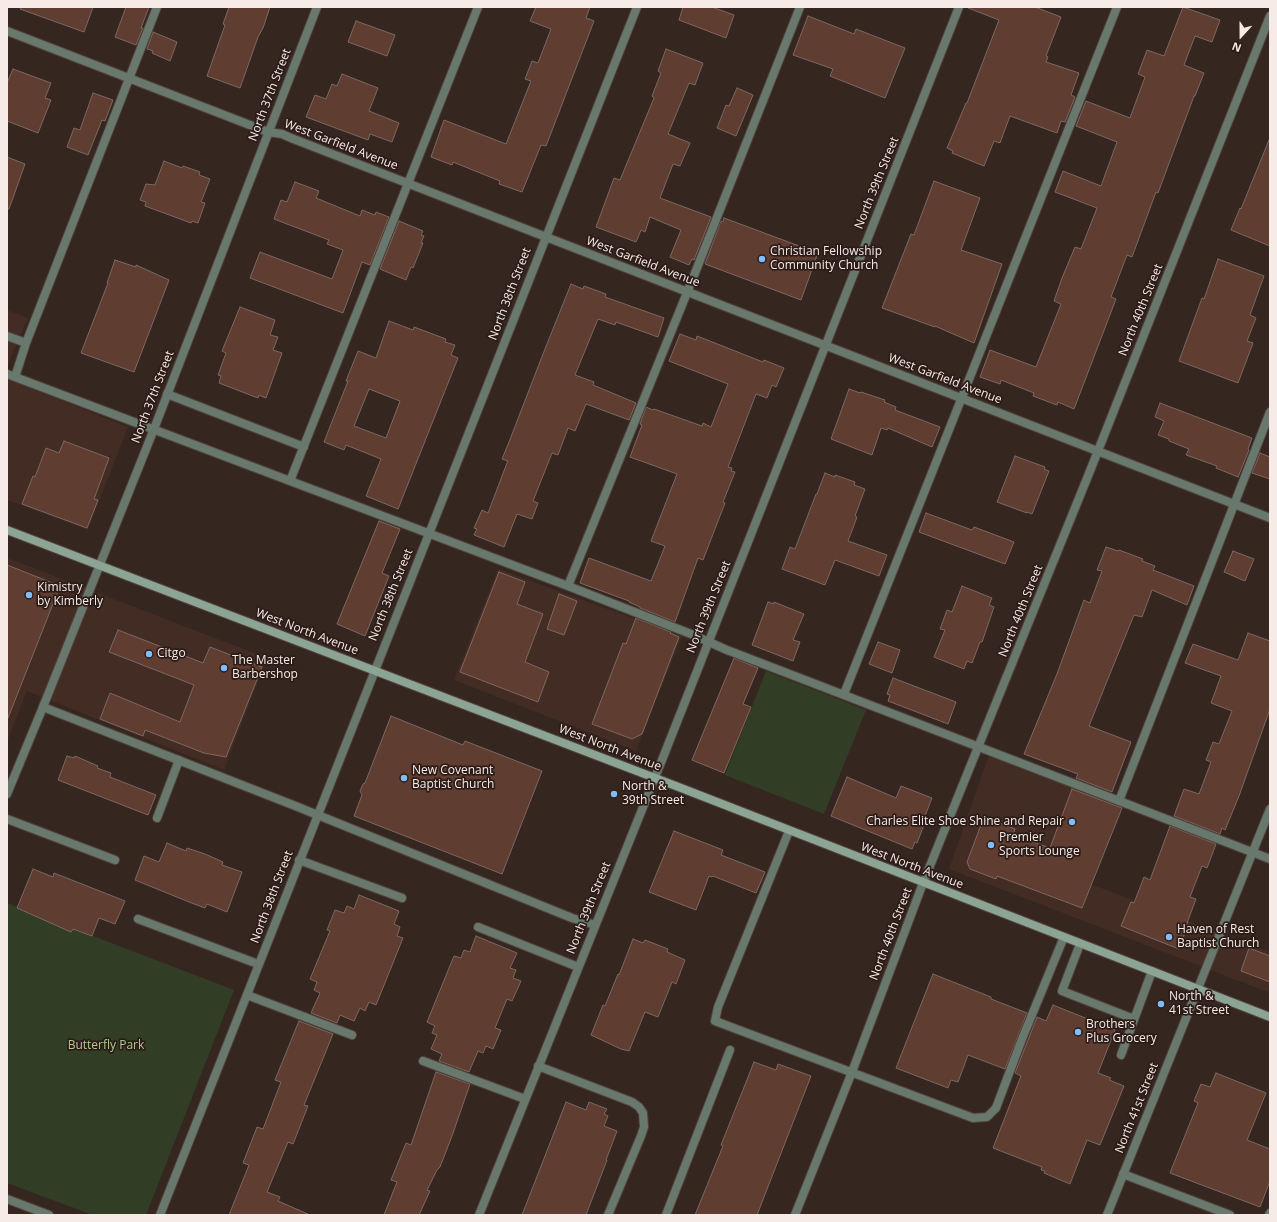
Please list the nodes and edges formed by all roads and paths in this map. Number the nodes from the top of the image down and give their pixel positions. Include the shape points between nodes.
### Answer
1 (157, 7) edge
2 (317, 7) edge
3 (478, 7) edge
4 (637, 7) edge
5 (800, 7) edge
6 (960, 7) edge
7 (1117, 7) edge
8 (1270, 16) edge
9 (7, 31) edge
10 (129, 78) junction
11 (268, 132) junction
12 (408, 183) junction
13 (546, 237) junction
14 (687, 292) junction
15 (7, 336) edge
16 (26, 343) junction
17 (826, 346) junction
18 (9, 376) edge
19 (168, 394) junction
20 (961, 398) junction
21 (1270, 412) edge
22 (154, 429) junction
23 (304, 447) junction
24 (1098, 451) junction
25 (290, 481) junction
26 (1234, 504) junction
27 (1270, 518) edge
28 (7, 530) edge
29 (429, 533) junction
30 (99, 565) junction
31 (568, 586) junction
32 (708, 642) junction
33 (375, 670) junction
34 (844, 694) junction
35 (43, 707) junction
36 (979, 746) junction
37 (179, 760) junction
38 (654, 779) junction
39 (10, 780) edge
40 (7, 794) edge
41 (1119, 801) junction
42 (1270, 809) edge
43 (317, 815) junction
44 (157, 818) dead end
45 (7, 819) edge
46 (789, 831) junction
47 (1252, 853) junction
48 (1270, 859) edge
49 (115, 860) dead end
50 (299, 860) junction
51 (923, 883) junction
52 (402, 898) dead end
53 (138, 919) dead end
54 (595, 925) junction
55 (478, 927) dead end
56 (1064, 937) junction
57 (1080, 944) junction
58 (258, 964) junction
59 (578, 967) junction
60 (1152, 971) junction
61 (1198, 989) junction
62 (246, 995) junction
63 (1270, 1017) edge
64 (1134, 1019) junction
65 (352, 1035) dead end
66 (730, 1050) dead end
67 (1121, 1054) dead end
68 (423, 1061) dead end
69 (538, 1066) junction
70 (852, 1072) junction
71 (525, 1099) junction
72 (1123, 1174) junction
73 (8, 1201) edge
74 (49, 1215) edge
75 (160, 1215) edge
76 (479, 1215) edge
77 (608, 1215) edge
78 (666, 1215) edge
79 (795, 1215) edge
80 (1108, 1215) edge
81 (1230, 1215) edge

1 - 10 street
2 - 11 street, North 37th Street
3 - 12 street
4 - 13 street, North 38th Street
5 - 14 street
6 - 17 street, North 39th Street
7 - 20 street
8 - 24 street, North 40th Street
9 - 10 street, West Garfield Avenue
10 - 11 street, West Garfield Avenue
10 - 16 street
11 - 12 street, West Garfield Avenue via 282,134
11 - 19 street, North 37th Street
12 - 13 street, West Garfield Avenue
12 - 23 street
13 - 14 street, West Garfield Avenue
13 - 29 street, North 38th Street
14 - 17 street, West Garfield Avenue
14 - 31 street
15 - 16 street
16 - 18 street
17 - 20 street, West Garfield Avenue
17 - 32 street, North 39th Street
18 - 22 street
19 - 22 street, North 37th Street
19 - 23 street
20 - 24 street, West Garfield Avenue
20 - 34 street
21 - 26 street
22 - 25 street
22 - 30 street, North 37th Street
23 - 25 street
24 - 26 street, West Garfield Avenue
24 - 36 street, North 40th Street
25 - 29 street
26 - 27 street, West Garfield Avenue
26 - 41 street
28 - 30 main road, West North Avenue
29 - 31 street
29 - 33 street, North 38th Street
30 - 33 main road, West North Avenue
30 - 35 street, North 37th Street
31 - 32 street
32 - 34 street
32 - 38 street, North 39th Street
33 - 38 main road, West North Avenue
33 - 43 street, North 38th Street
34 - 36 street
35 - 37 street
35 - 39 street, North 37th Street
36 - 41 street
36 - 51 street, North 40th Street
37 - 43 street
37 - 44 street
38 - 46 main road, West North Avenue
38 - 54 street, North 39th Street
39 - 40 street, North 37th Street
41 - 47 street
42 - 47 street, North 41st Street
43 - 50 street, North 38th Street
43 - 54 street
45 - 49 street
46 - 51 main road, West North Avenue
46 - 70 street via 718,1007 715,1021
47 - 48 street
47 - 61 street, North 41st Street
50 - 52 street
50 - 58 street, North 38th Street
51 - 56 main road, West North Avenue
51 - 70 street, North 40th Street
53 - 58 street
54 - 59 street, North 39th Street
55 - 59 street
56 - 57 main road, West North Avenue
56 - 70 street via 996,1108 987,1117 973,1118
57 - 60 main road, West North Avenue
57 - 64 street via 1062,991
58 - 62 street, North 38th Street
59 - 69 street, North 39th Street
60 - 61 main road, West North Avenue
60 - 64 street
61 - 63 main road, West North Avenue
61 - 72 street, North 41st Street
62 - 65 street
62 - 75 street, North 38th Street
64 - 67 street
66 - 78 street
68 - 71 street
69 - 71 street, North 39th Street
69 - 77 street via 632,1102 643,1113 644,1127 641,1136
70 - 79 street, North 40th Street
71 - 76 street, North 39th Street
72 - 80 street, North 41st Street
72 - 81 street
73 - 74 street

